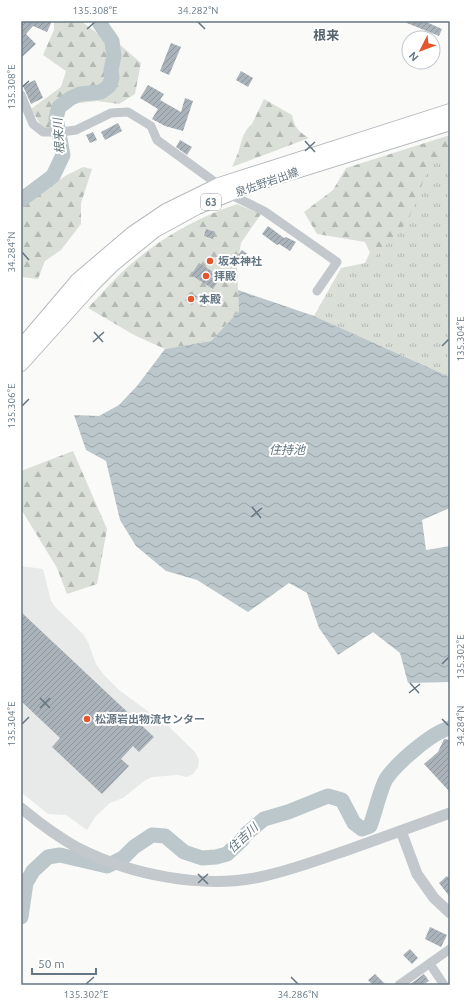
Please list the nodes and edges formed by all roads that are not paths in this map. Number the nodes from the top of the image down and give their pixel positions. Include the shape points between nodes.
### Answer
1 (21, 95) edge
2 (450, 111) edge
3 (450, 123) edge
4 (224, 190) junction
5 (317, 291) dead end
6 (21, 347) edge
7 (21, 364) edge
8 (21, 808) edge
9 (450, 813) edge
10 (401, 831) junction
11 (450, 913) edge
12 (450, 949) edge
13 (430, 964) junction
14 (399, 985) edge
15 (444, 985) edge

1 - 4 street via 33,124 43,132 76,130 111,113 128,112 151,126 157,140
2 - 4 main road, 泉佐野岩出線 / 63
3 - 4 main road, 泉佐野岩出線 / 63 via 251,185
4 - 5 street via 264,211 337,262
4 - 6 main road, 泉佐野岩出線 / 63 via 166,211 132,234 78,280
4 - 7 main road, 泉佐野岩出線 / 63 via 155,230 113,264
8 - 10 street via 77,847 108,861 162,876 196,880 259,877 289,870
9 - 10 street
10 - 11 street via 417,874 434,898
12 - 13 street
13 - 14 street
13 - 15 street

